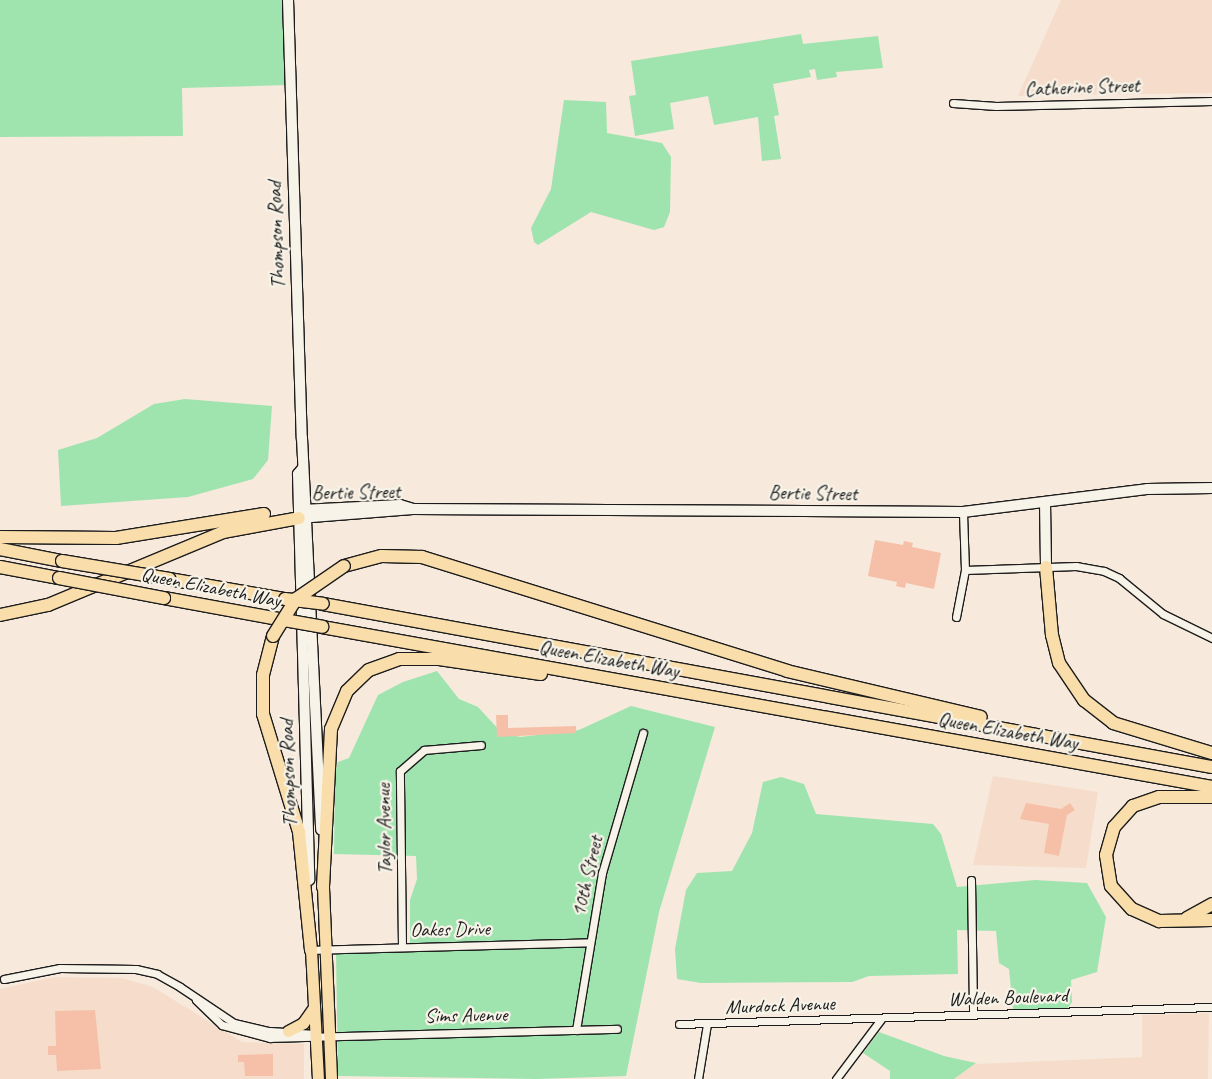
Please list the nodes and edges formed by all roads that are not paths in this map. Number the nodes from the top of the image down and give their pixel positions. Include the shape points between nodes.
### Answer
1 (288, 0) edge
2 (1212, 101) edge
3 (952, 103) dead end
4 (1212, 488) edge
5 (1045, 502) junction
6 (963, 512) junction
7 (304, 514) junction
8 (0, 537) edge
9 (0, 549) edge
10 (0, 567) edge
11 (1046, 568) junction
12 (965, 570) junction
13 (0, 615) edge
14 (956, 617) dead end
15 (1212, 638) edge
16 (685, 691) junction
17 (643, 733) dead end
18 (1083, 744) junction
19 (481, 745) dead end
20 (1212, 753) edge
21 (1212, 767) edge
22 (1212, 787) edge
23 (1212, 797) edge
24 (971, 880) dead end
25 (323, 886) junction
26 (1212, 904) edge
27 (1212, 920) edge
28 (1175, 921) junction
29 (589, 942) junction
30 (402, 946) junction
31 (311, 950) junction
32 (326, 950) junction
33 (4, 979) dead end
34 (196, 1000) junction
35 (314, 1007) junction
36 (1212, 1007) edge
37 (973, 1014) junction
38 (881, 1019) junction
39 (679, 1024) dead end
40 (707, 1024) junction
41 (576, 1030) junction
42 (617, 1030) dead end
43 (288, 1031) junction
44 (316, 1034) junction
45 (328, 1034) junction
46 (318, 1079) edge
47 (331, 1079) edge
48 (698, 1079) edge
49 (836, 1079) edge

1 - 7 main road, Thompson Road via 303,468 298,474
2 - 3 street, Catherine Street via 996,106
4 - 5 main road, Bertie Street via 1147,490
5 - 6 main road, Bertie Street
5 - 11 main road
6 - 7 main road, Bertie Street via 413,509 400,505
6 - 12 street
7 - 8 highway via 116,538
7 - 13 highway via 222,532 48,605
7 - 25 main road, Thompson Road
7 - 31 main road, Thompson Road
9 - 18 highway, Queen Elizabeth Way, bridge via 322,604
10 - 16 highway, Queen Elizabeth Way, bridge via 322,628
11 - 12 street
11 - 15 street via 1104,570 1119,578 1163,614
11 - 20 highway via 1052,635 1059,663 1084,700 1114,723
12 - 14 street
16 - 22 highway, Queen Elizabeth Way
16 - 25 highway via 624,687 439,659 399,659 369,670 340,703 332,728
17 - 29 street, 10th Street via 602,873
18 - 21 highway, Queen Elizabeth Way
18 - 31 highway, bridge via 787,671 422,557 382,556 344,566 296,599 273,636 262,675 263,714 299,832
19 - 30 street, Taylor Avenue via 424,750 400,771
23 - 28 highway via 1177,795 1147,799 1120,818 1109,840 1107,872 1122,900 1145,917
24 - 37 street
25 - 32 main road, Thompson Road
26 - 28 highway via 1192,917
27 - 28 highway
29 - 30 street, Oakes Drive
29 - 41 street, 10th Street
30 - 32 street, Oakes Drive
31 - 32 street, Oakes Drive
31 - 35 main road, Thompson Road
32 - 45 main road, Thompson Road
33 - 34 street, Sims Avenue via 60,968 136,969 158,974
34 - 43 street, Sims Avenue via 234,1023
34 - 44 street, Sims Avenue via 209,1016 240,1032 270,1038
35 - 43 main road via 303,1023
35 - 44 main road, Thompson Road
36 - 37 street, Walden Boulevard
37 - 38 street, Walden Boulevard
38 - 40 street, Murdock Avenue
38 - 49 street
39 - 40 street, Murdock Avenue
40 - 48 street
41 - 42 street, Sims Avenue
41 - 45 street, Sims Avenue
43 - 44 street, Sims Avenue
44 - 45 street, Sims Avenue
44 - 46 main road, Thompson Road
45 - 47 main road, Thompson Road

